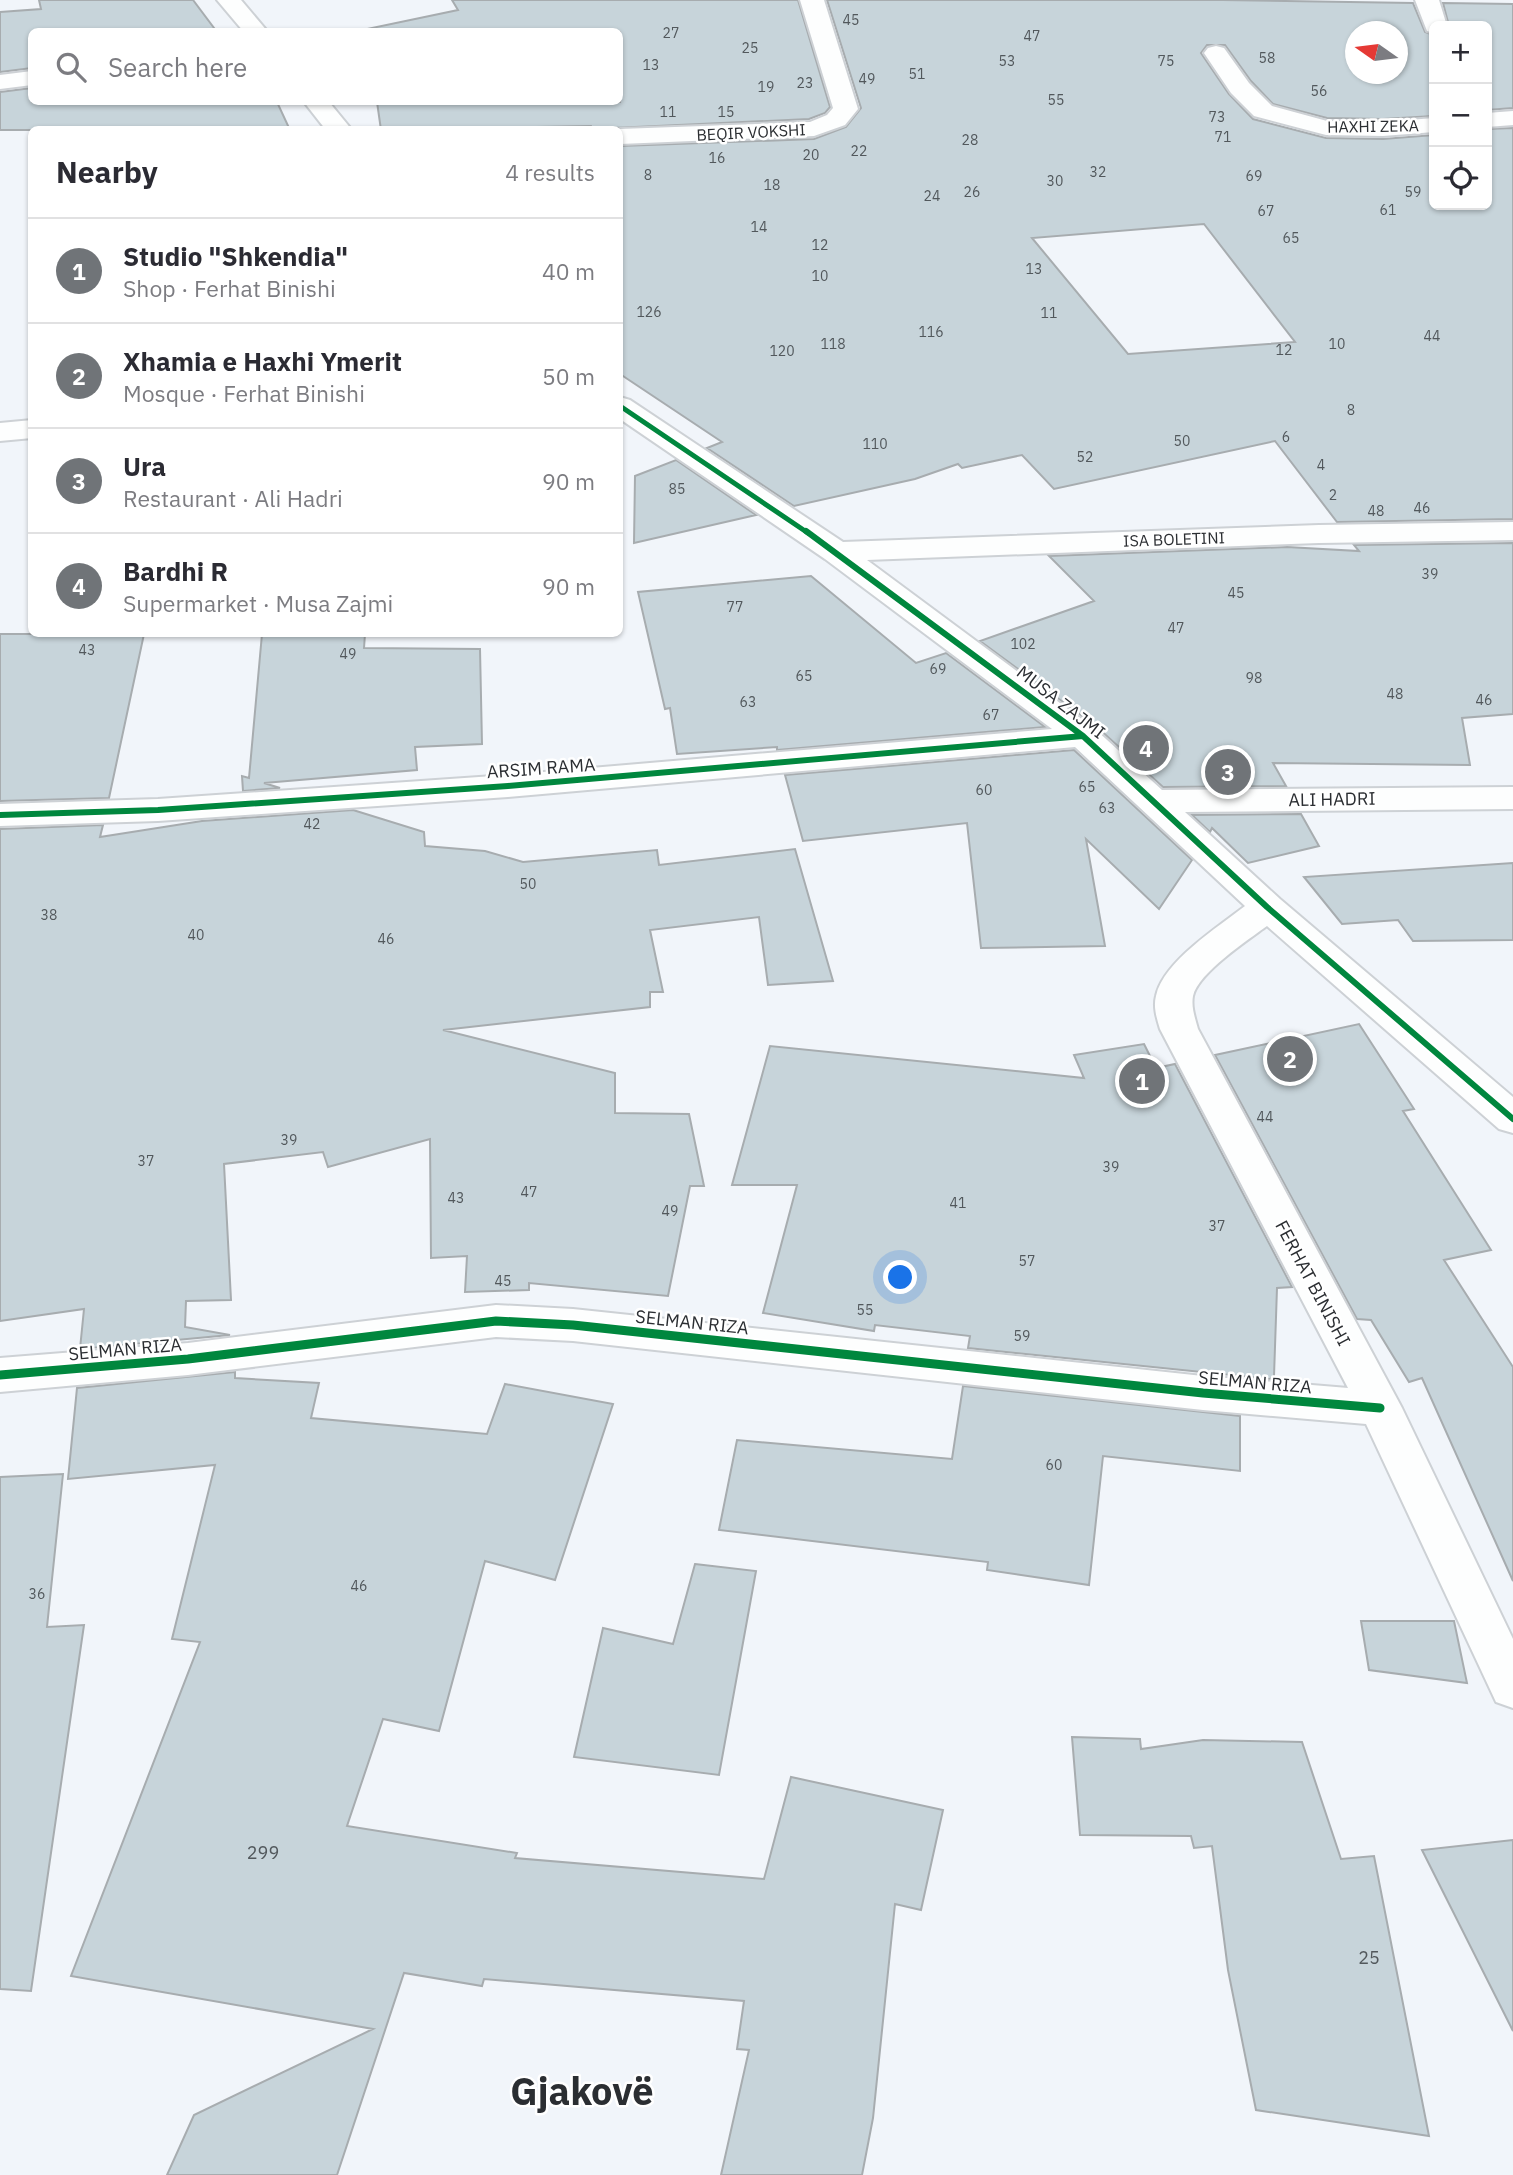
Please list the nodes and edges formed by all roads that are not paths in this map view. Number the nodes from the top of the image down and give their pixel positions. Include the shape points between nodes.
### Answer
1 (229, 0) edge
2 (812, 0) edge
3 (1427, 0) edge
4 (1433, 21) edge
5 (254, 28) edge
6 (1216, 53) dead end
7 (28, 78) edge
8 (0, 82) edge
9 (319, 105) edge
10 (1429, 125) edge
11 (337, 126) edge
12 (623, 137) edge
13 (623, 408) edge
14 (28, 429) edge
15 (0, 432) edge
16 (1513, 530) edge
17 (836, 552) junction
18 (1083, 736) junction
19 (1513, 797) edge
20 (1151, 801) junction
21 (0, 815) edge
22 (1267, 907) junction
23 (1513, 1119) edge
24 (0, 1375) edge
25 (1380, 1408) junction
26 (1513, 1688) edge

1 - 5 street
2 - 12 street, BEQIR VOKSHI via 846,109 836,120 814,129
3 - 4 street
6 - 10 street, HAXHI ZEKA via 1263,111 1326,128
7 - 8 street
9 - 11 street
13 - 17 street, MUSA ZAJMI
14 - 15 street
16 - 17 street, ISA BOLETINI
17 - 18 street, MUSA ZAJMI
18 - 20 street, MUSA ZAJMI
18 - 21 street, ARSIM RAMA via 677,774 58,815
19 - 20 street, ALI HADRI
20 - 22 street, MUSA ZAJMI
22 - 23 street, MUSA ZAJMI
22 - 25 street, FERHAT BINISHI via 1189,972 1176,988 1173,1008 1185,1041
24 - 25 street, SELMAN RIZA via 188,1359 496,1321 573,1325
25 - 26 street, FERHAT BINISHI

